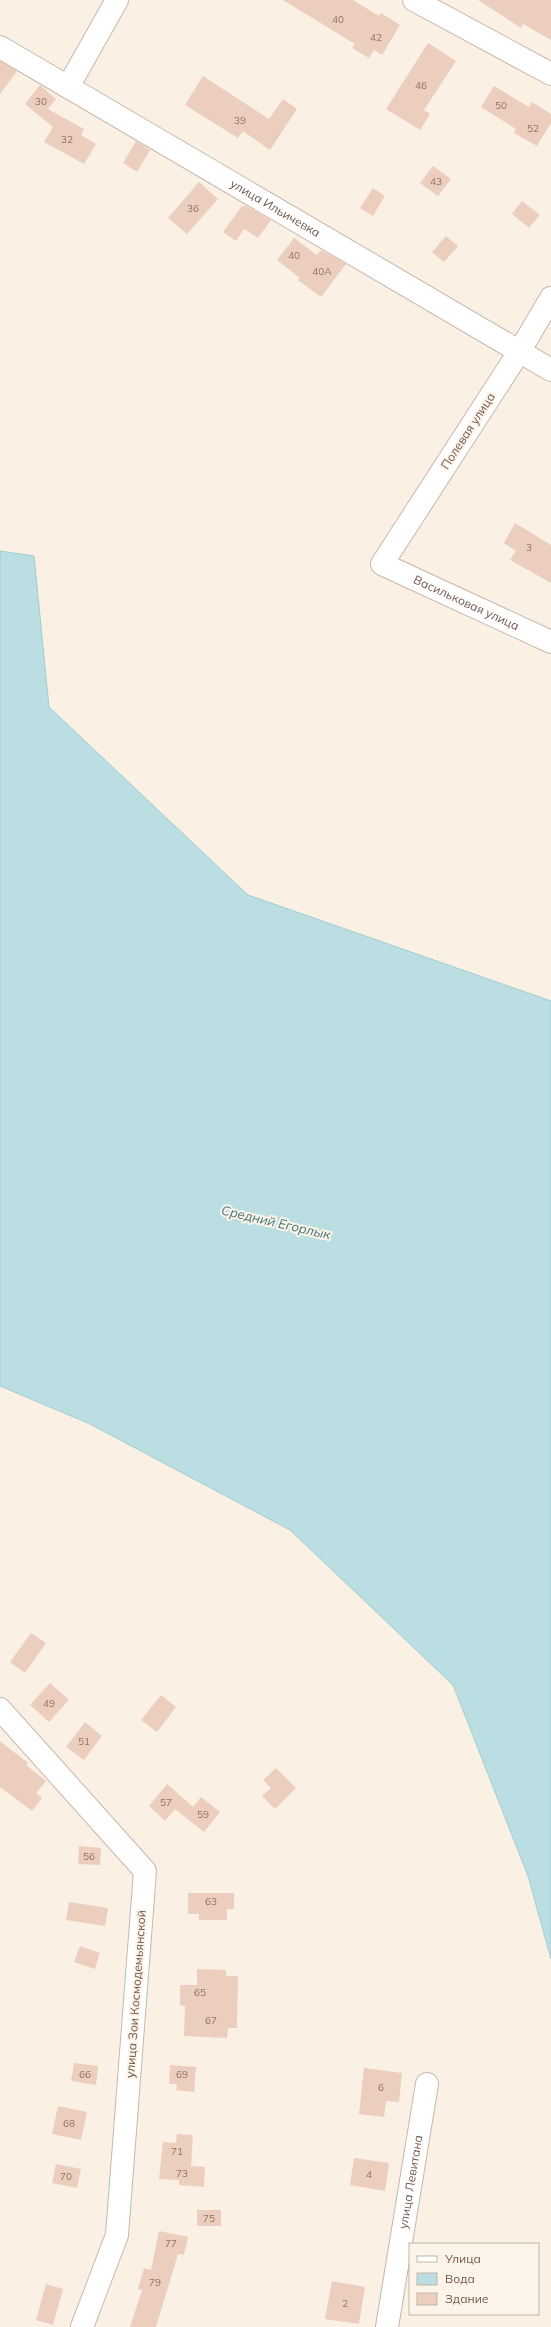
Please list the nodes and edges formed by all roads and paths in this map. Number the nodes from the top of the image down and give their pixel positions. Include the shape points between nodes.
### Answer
1 (118, 0) edge
2 (414, 0) edge
3 (0, 47) edge
4 (551, 74) edge
5 (68, 88) junction
6 (551, 298) edge
7 (519, 352) junction
8 (551, 370) edge
9 (382, 564) joint
10 (551, 642) edge
11 (0, 1708) edge
12 (427, 2084) dead end
13 (82, 2327) edge
14 (387, 2327) edge

1 - 5 street
2 - 4 street
3 - 5 street, улица Ильичевка
5 - 7 street, улица Ильичевка
6 - 7 street, Полевая улица
7 - 8 street, улица Ильичевка
7 - 9 street, Полевая улица
9 - 10 street, Васильковая улица
11 - 13 street, улица Зои Космодемьянской via 145,1871 118,2235
12 - 14 street, улица Левитана

